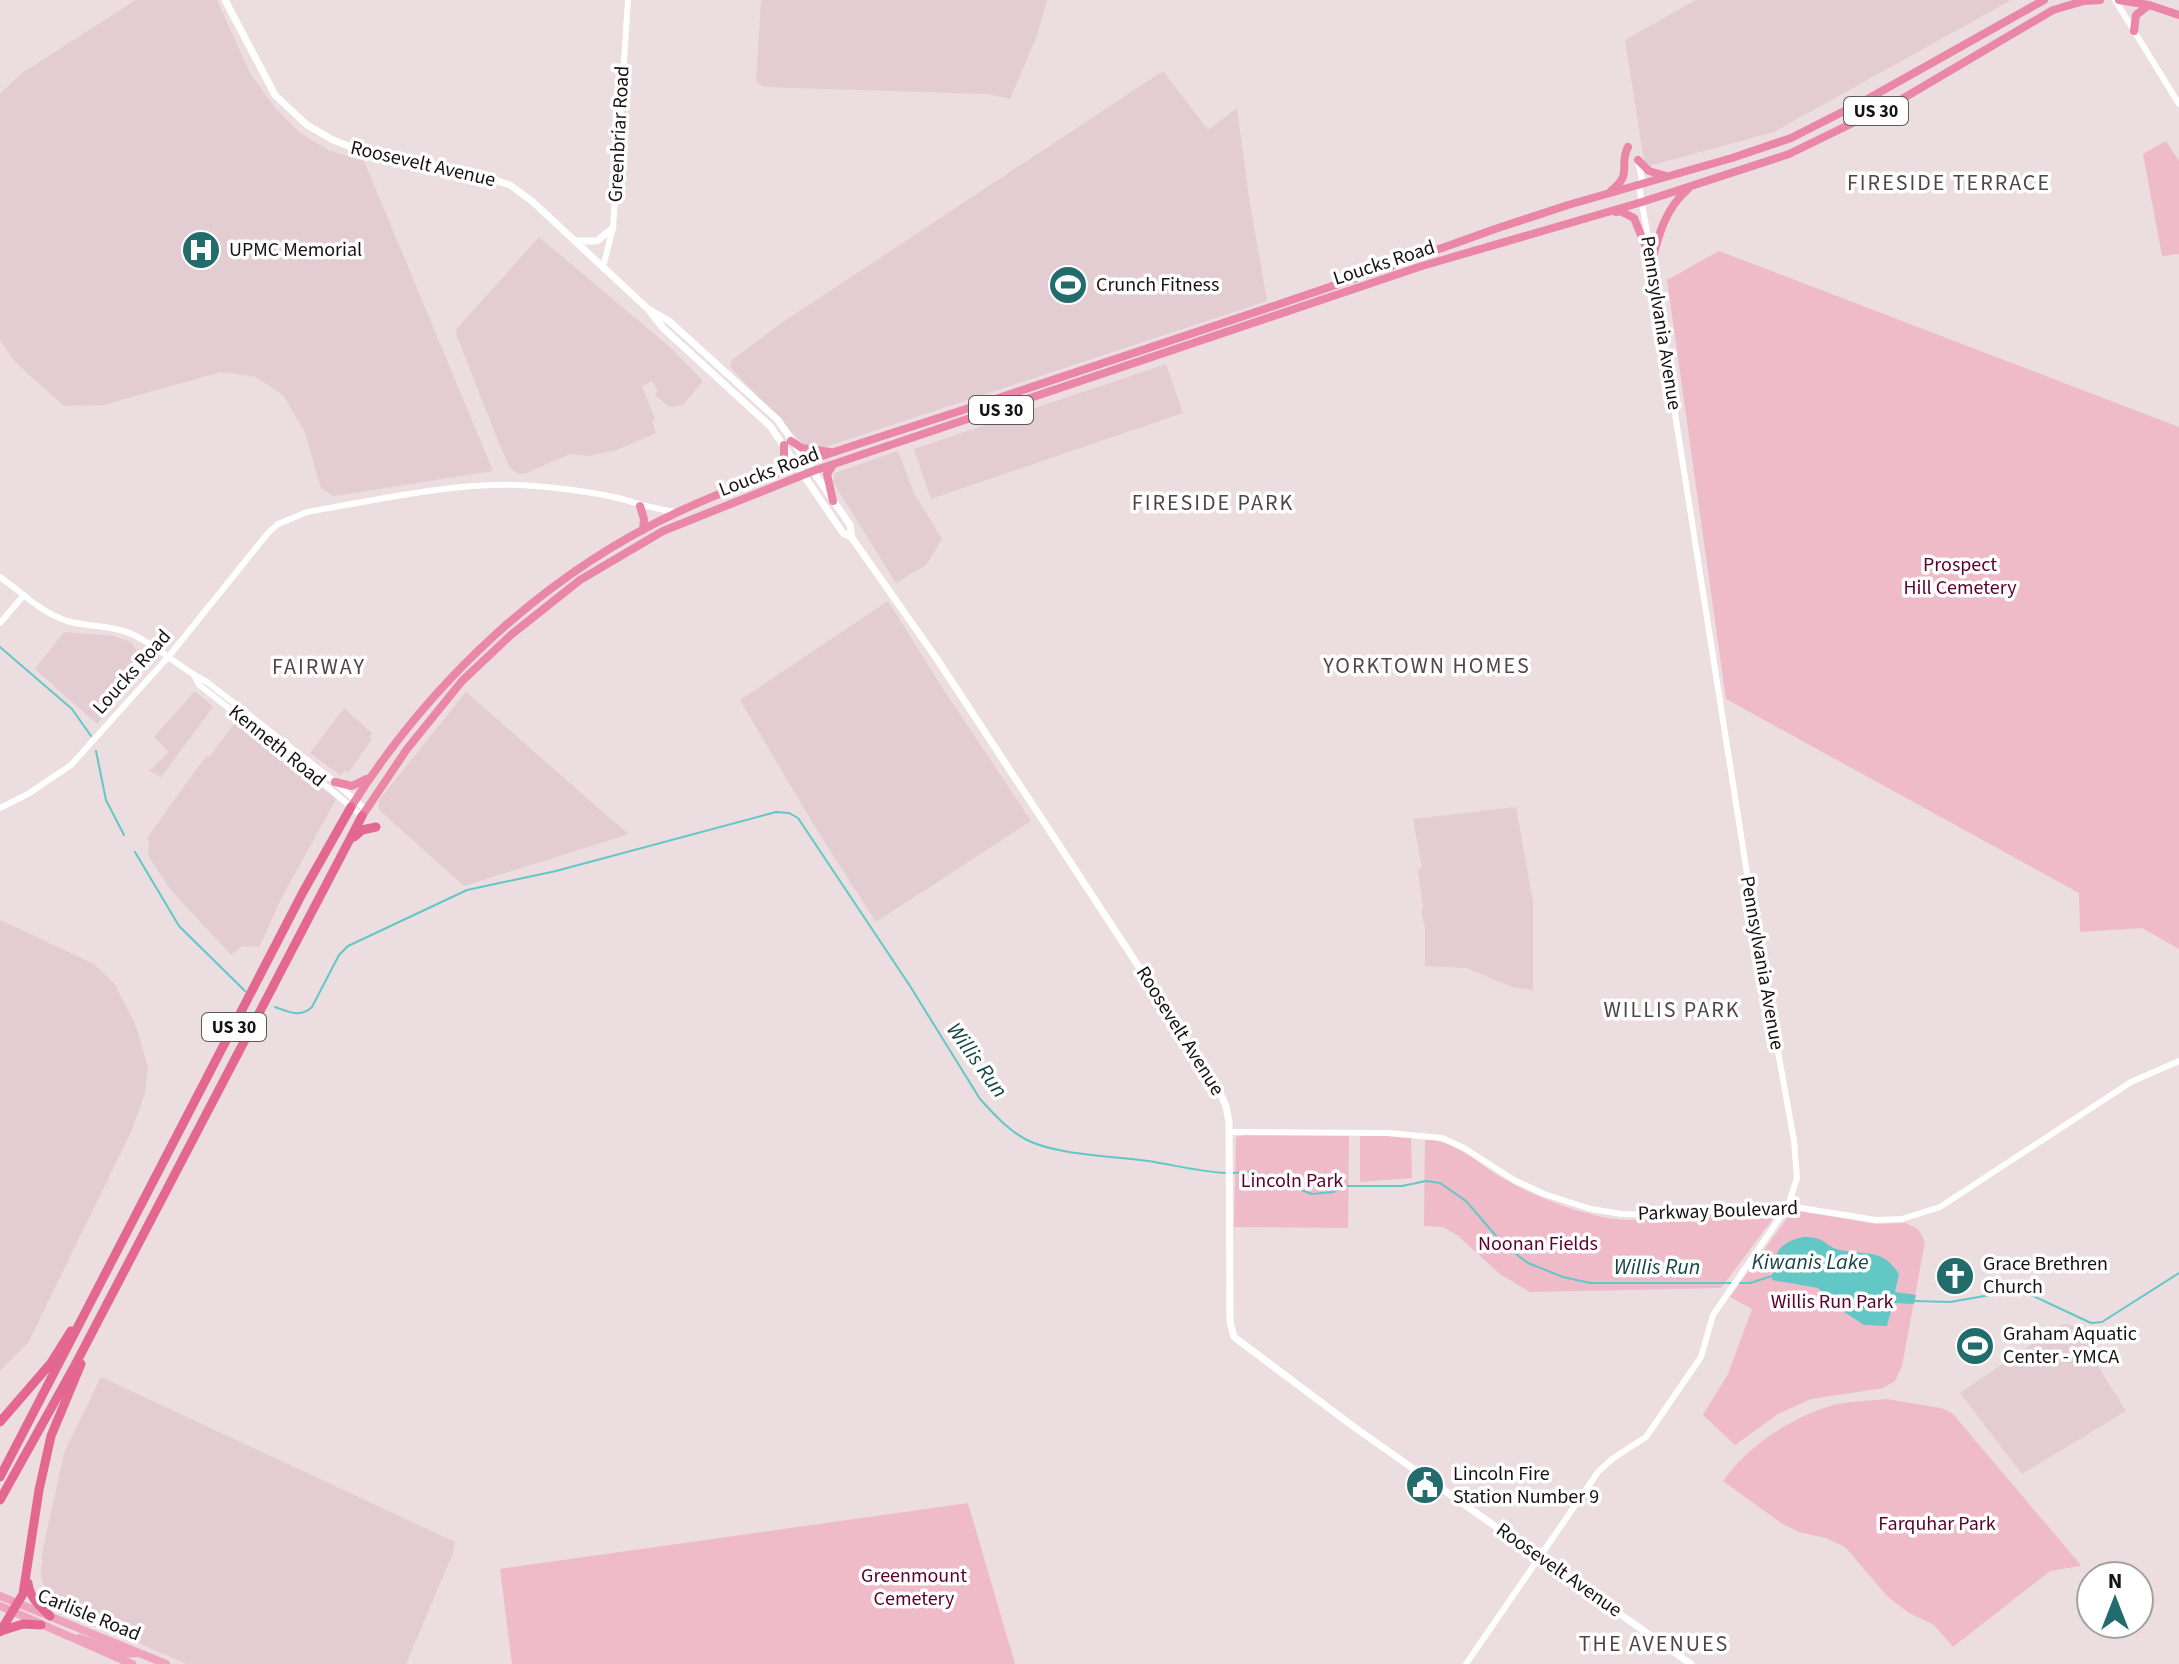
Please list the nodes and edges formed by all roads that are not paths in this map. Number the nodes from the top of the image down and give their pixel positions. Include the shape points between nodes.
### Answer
1 (225, 0) edge
2 (628, 0) edge
3 (2044, 0) edge
4 (2100, 0) edge
5 (2117, 0) edge
6 (2149, 5) junction
7 (2179, 15) edge
8 (2134, 31) junction
9 (2179, 104) edge
10 (1628, 147) dead end
11 (1638, 160) joint
12 (1671, 176) junction
13 (1639, 186) junction
14 (1692, 186) junction
15 (1607, 194) junction
16 (1642, 202) junction
17 (1591, 216) junction
18 (613, 228) junction
19 (575, 241) junction
20 (1652, 262) junction
21 (603, 267) junction
22 (648, 309) junction
23 (670, 335) junction
24 (721, 367) junction
25 (788, 443) junction
26 (835, 453) junction
27 (803, 464) junction
28 (834, 464) junction
29 (809, 473) junction
30 (776, 474) junction
31 (833, 501) junction
32 (640, 506) junction
33 (678, 512) junction
34 (643, 530) junction
35 (663, 531) joint
36 (851, 537) junction
37 (0, 577) edge
38 (24, 595) junction
39 (0, 623) edge
40 (169, 656) junction
41 (194, 675) junction
42 (225, 705) junction
43 (242, 709) junction
44 (370, 777) junction
45 (335, 782) junction
46 (353, 804) junction
47 (1, 808) edge
48 (364, 813) junction
49 (376, 827) dead end
50 (351, 839) junction
51 (2179, 1061) edge
52 (1229, 1132) junction
53 (1788, 1206) junction
54 (119, 1249) junction
55 (94, 1327) junction
56 (0, 1422) edge
57 (0, 1477) edge
58 (0, 1500) edge
59 (1539, 1557) junction
60 (26, 1576) junction
61 (0, 1596) edge
62 (0, 1606) edge
63 (16, 1608) junction
64 (50, 1616) junction
65 (41, 1625) junction
66 (1, 1631) edge
67 (59, 1634) junction
68 (138, 1652) junction
69 (132, 1664) edge
70 (166, 1664) edge
71 (1466, 1664) edge
72 (1691, 1664) edge

1 - 19 main road, Roosevelt Avenue via 275,95 318,132 359,150 500,181 527,197
2 - 18 street, Greenbriar Road
3 - 12 highway, Loucks Road / US 30 via 1813,128
4 - 14 highway, Loucks Road / US 30 via 2053,10 1902,99 1789,154
5 - 6 highway
5 - 8 street
6 - 7 highway
6 - 8 highway via 2136,15
8 - 9 street
10 - 15 highway via 1622,182
11 - 12 highway via 1649,171
11 - 13 street, Pennsylvania Avenue
12 - 13 highway, Loucks Road / US 30
13 - 15 highway, Loucks Road / US 30
13 - 16 street, Pennsylvania Avenue
14 - 16 highway, Loucks Road / US 30
14 - 20 highway via 1668,211
15 - 26 highway, Loucks Road / US 30
16 - 17 highway, Loucks Road / US 30
16 - 20 street, Pennsylvania Avenue
17 - 20 highway via 1620,211 1631,215
17 - 28 highway, Loucks Road / US 30 via 1422,266
18 - 19 main road via 597,241
18 - 21 street, Greenbriar Road
19 - 21 main road, Roosevelt Avenue
20 - 53 street, Pennsylvania Avenue via 1794,1141 1797,1178
21 - 22 main road, Roosevelt Avenue
22 - 23 main road, Roosevelt Avenue
22 - 24 main road, Roosevelt Avenue
23 - 24 main road via 712,367
23 - 25 main road, Roosevelt Avenue
24 - 25 main road, Roosevelt Avenue via 778,420
25 - 26 highway
25 - 27 main road, Roosevelt Avenue
25 - 30 highway
26 - 27 highway, Loucks Road / US 30
27 - 29 main road, Roosevelt Avenue
27 - 30 highway, Loucks Road / US 30
28 - 29 highway, Loucks Road / US 30
28 - 31 highway via 827,474
29 - 31 main road, Roosevelt Avenue
29 - 35 highway, Loucks Road / US 30
29 - 36 main road, Roosevelt Avenue via 843,533
30 - 33 highway, Loucks Road / US 30
31 - 36 main road, Roosevelt Avenue via 850,525
32 - 33 street, Loucks Road
32 - 34 highway
32 - 40 street, Loucks Road via 555,488 494,485 307,512 268,533
33 - 34 highway, US 30 / US 30
34 - 44 highway, US 30 / US 30 via 548,590 494,636 414,719
35 - 48 highway, US 30 / US 30 via 580,580 462,681
36 - 52 main road, Roosevelt Avenue via 1144,971 1217,1086
37 - 38 street, Kenneth Road
38 - 39 street
38 - 40 street, Kenneth Road via 55,616 131,634
40 - 41 street, Kenneth Road
40 - 47 street, Loucks Road via 71,765
41 - 42 street, Kenneth Road
41 - 43 street, Kenneth Road
42 - 43 street
42 - 46 street, Kenneth Road
43 - 45 street, Kenneth Road
44 - 45 highway via 352,786
44 - 46 highway, US 30 / US 30
45 - 46 street, Kenneth Road
46 - 48 street, Kenneth Road
46 - 54 highway, US 30 / US 30
48 - 50 highway, US 30 / US 30
49 - 50 highway
50 - 55 highway, US 30 / US 30
51 - 53 street, Parkway Boulevard via 2131,1082 1931,1212 1876,1220
52 - 53 street, Parkway Boulevard via 1442,1138 1544,1194 1622,1214
52 - 59 main road, Roosevelt Avenue via 1234,1337
53 - 59 street, Pennsylvania Avenue via 1713,1315 1701,1357 1646,1437 1598,1472
54 - 56 highway via 51,1363
54 - 57 highway, US 30 / US 30
55 - 58 highway, US 30 / US 30
55 - 60 highway via 51,1436
59 - 71 street, Pennsylvania Avenue
59 - 72 main road, Roosevelt Avenue
60 - 63 highway
60 - 64 highway via 29,1592
61 - 63 main road, Carlisle Road
62 - 63 main road, Carlisle Road
63 - 64 main road, Carlisle Road
63 - 65 main road, Carlisle Road
63 - 66 highway
64 - 68 main road, Carlisle Road
65 - 66 highway
65 - 67 main road, Carlisle Road
67 - 68 main road via 125,1654
67 - 69 main road, Carlisle Road
68 - 70 main road, Carlisle Road

